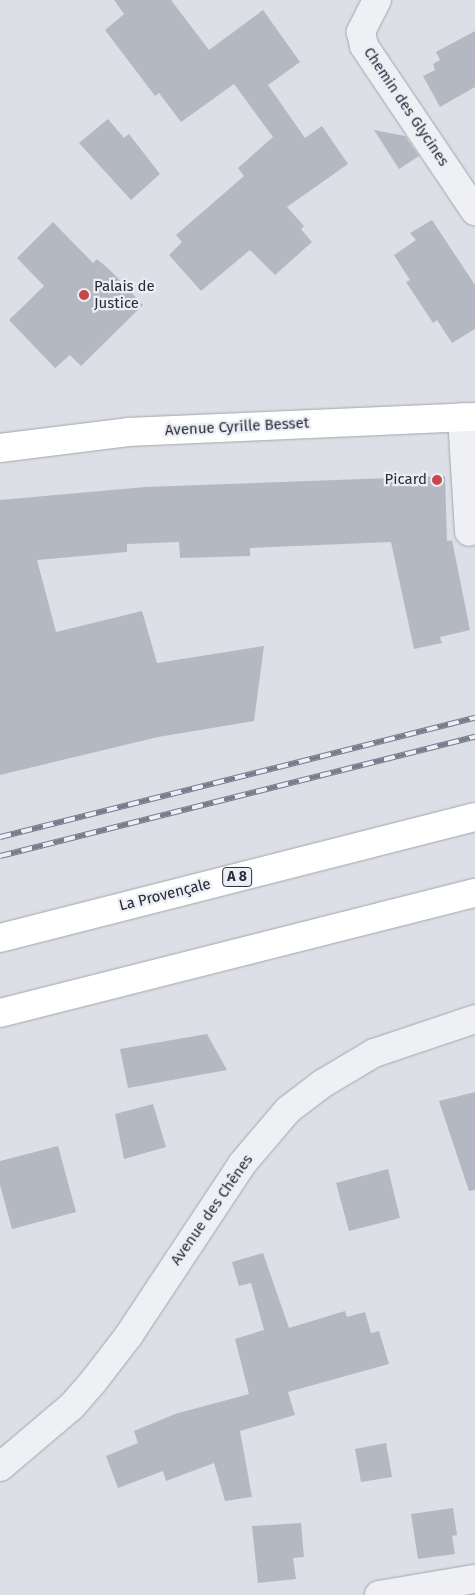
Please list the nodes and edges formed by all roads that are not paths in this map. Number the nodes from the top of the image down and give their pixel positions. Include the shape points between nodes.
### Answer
1 (377, 0) edge
2 (475, 211) edge
3 (468, 417) edge
4 (0, 448) edge
5 (468, 532) dead end
6 (475, 817) edge
7 (475, 893) edge
8 (0, 938) edge
9 (0, 1013) edge
10 (475, 1019) edge
11 (0, 1467) edge
12 (475, 1579) edge
13 (379, 1595) edge

1 - 2 street, Chemin des Glycines via 361,32 364,46
3 - 4 main road, Avenue Cyrille Besset via 128,432
3 - 5 street
6 - 8 main road, La Provençale / A 8
7 - 9 main road
10 - 11 street, Avenue des Chênes via 374,1053 322,1084 288,1110 242,1164 129,1335 93,1382 52,1424
12 - 13 street

